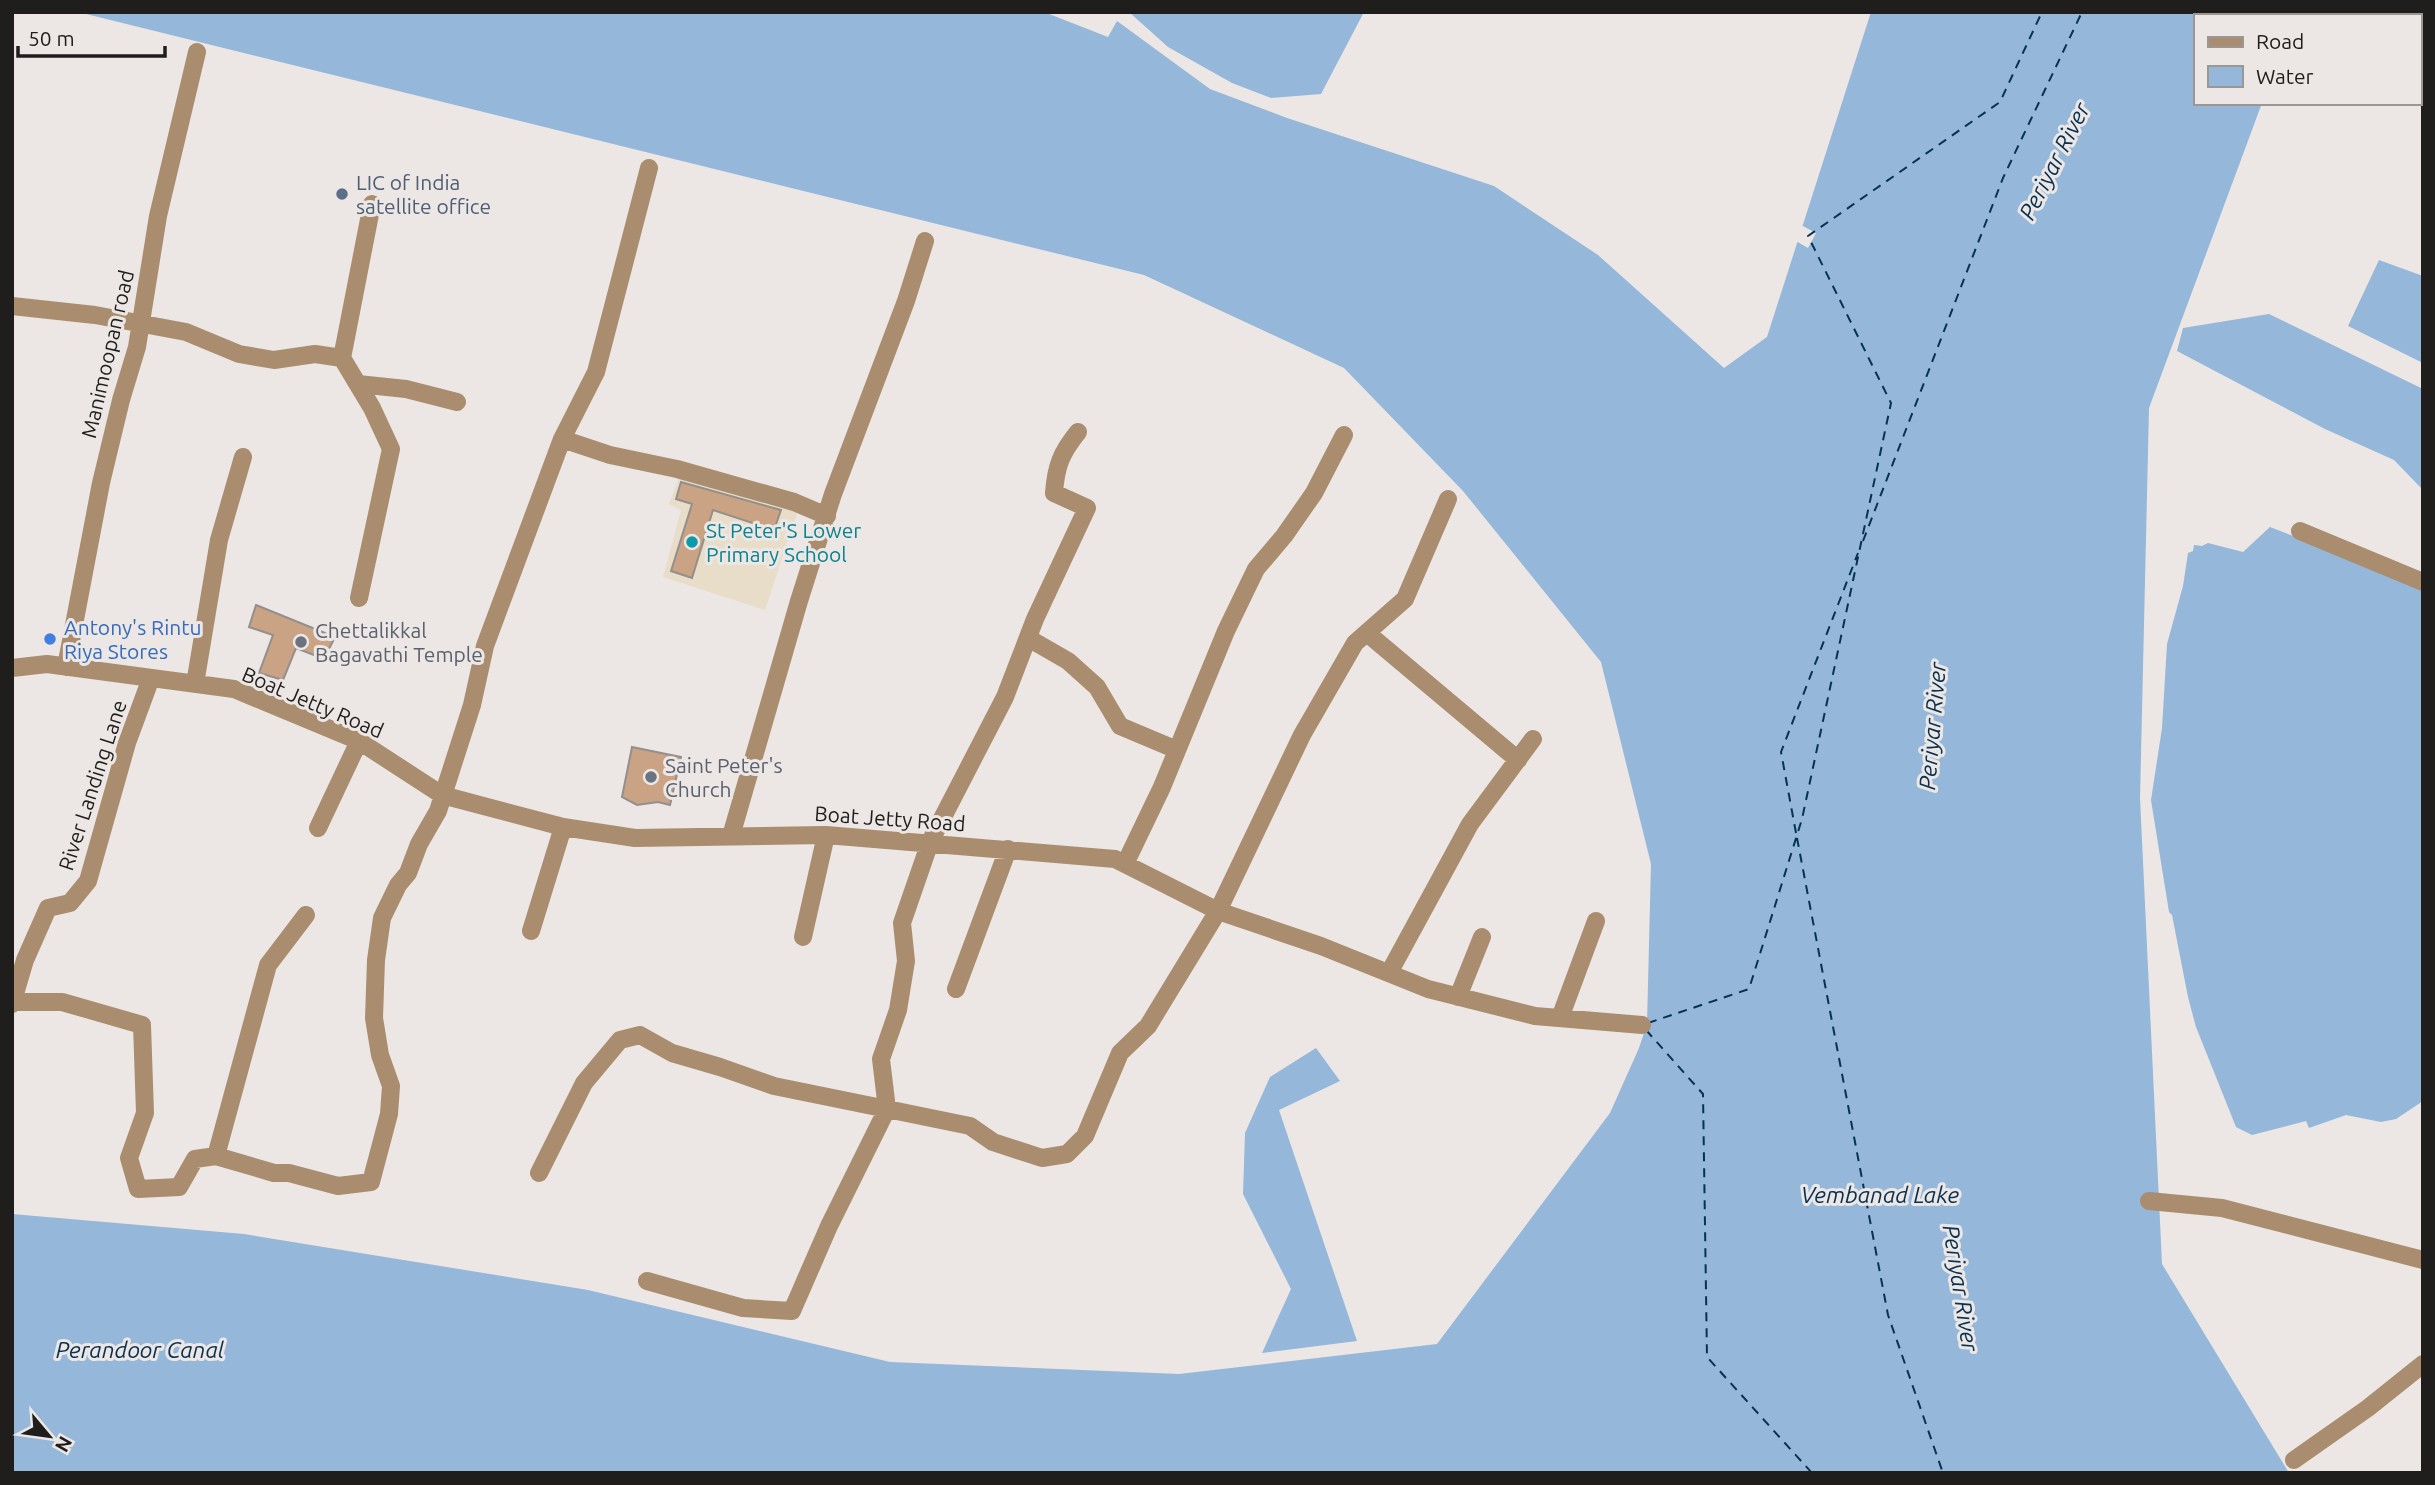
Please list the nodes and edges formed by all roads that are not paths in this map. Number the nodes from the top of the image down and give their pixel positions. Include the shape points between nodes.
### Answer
1 (197, 52) dead end
2 (649, 168) dead end
3 (372, 204) dead end
4 (925, 241) dead end
5 (12, 306) edge
6 (141, 325) junction
7 (342, 358) junction
8 (358, 384) junction
9 (457, 402) dead end
10 (1078, 432) dead end
11 (1343, 435) dead end
12 (562, 439) junction
13 (243, 457) dead end
14 (1448, 499) dead end
15 (827, 516) junction
16 (2300, 531) dead end
17 (2423, 582) edge
18 (359, 598) dead end
19 (1367, 633) junction
20 (1028, 638) junction
21 (66, 667) junction
22 (12, 668) edge
23 (151, 678) junction
24 (195, 684) junction
25 (1532, 739) dead end
26 (359, 741) junction
27 (1177, 750) junction
28 (1518, 760) junction
29 (442, 795) junction
30 (563, 827) junction
31 (318, 828) dead end
32 (826, 835) junction
33 (731, 836) junction
34 (930, 842) junction
35 (1008, 849) junction
36 (1125, 864) junction
37 (1218, 911) junction
38 (306, 915) dead end
39 (1596, 920) dead end
40 (531, 931) dead end
41 (803, 937) dead end
42 (1482, 937) dead end
43 (1389, 973) junction
44 (956, 989) dead end
45 (1458, 997) junction
46 (13, 1003) edge
47 (1560, 1018) junction
48 (1642, 1025) dead end
49 (887, 1109) junction
50 (216, 1156) junction
51 (539, 1173) dead end
52 (2149, 1201) dead end
53 (2423, 1260) edge
54 (647, 1281) dead end
55 (2423, 1364) edge
56 (2294, 1460) dead end

1 - 6 street, Manimoopan road via 158,216
2 - 12 street via 596,373
3 - 7 street
4 - 15 street
5 - 6 street
6 - 7 street via 186,332 239,354 274,360 315,354
6 - 21 street, Manimoopan road via 101,483
7 - 8 street
8 - 9 street via 407,389
8 - 18 street via 391,449
10 - 20 street via 1063,449 1054,493 1087,508
11 - 27 street via 1314,493 1256,569
12 - 15 street via 794,502
12 - 29 street via 485,646 472,705
13 - 24 street via 219,540
14 - 19 street via 1405,600
15 - 33 street
16 - 17 street
19 - 28 street
19 - 37 street via 1355,643 1302,735
20 - 27 street via 1068,661 1097,687 1120,726
20 - 34 street via 1005,697
21 - 22 street, Boat Jetty Road
21 - 23 street, Boat Jetty Road
23 - 24 street, Boat Jetty Road
23 - 46 street, River Landing Lane via 127,743 88,881 70,903 48,908 24,960
24 - 26 street, Boat Jetty Road via 234,689
25 - 28 street
26 - 29 street, Boat Jetty Road
26 - 31 street
27 - 36 street
28 - 43 street via 1470,824
29 - 30 street, Boat Jetty Road
29 - 50 street via 408,873 382,918 374,1018 391,1086 389,1114 371,1182 338,1186
30 - 33 street, Boat Jetty Road via 635,838
30 - 40 street
32 - 33 street, Boat Jetty Road
32 - 34 street, Boat Jetty Road
32 - 41 street
34 - 35 street, Boat Jetty Road
34 - 49 street via 902,923 906,961 898,1010 881,1059
35 - 36 street, Boat Jetty Road via 1115,859
35 - 44 street
36 - 37 street, Boat Jetty Road
37 - 43 street, Boat Jetty Road
37 - 49 street via 1148,1026 1121,1053 1085,1136 1067,1154 1042,1158 993,1142 970,1126
38 - 50 street via 268,965
39 - 47 street
42 - 45 street
43 - 45 street, Boat Jetty Road
45 - 47 street, Boat Jetty Road
46 - 50 street via 62,1002 142,1025 145,1113 129,1158 138,1189 180,1187 195,1159
47 - 48 street, Boat Jetty Road
49 - 51 street via 774,1086 672,1053 640,1035 620,1040 584,1083
49 - 54 street via 828,1226 792,1311 743,1308
52 - 53 street via 2222,1209
55 - 56 street

